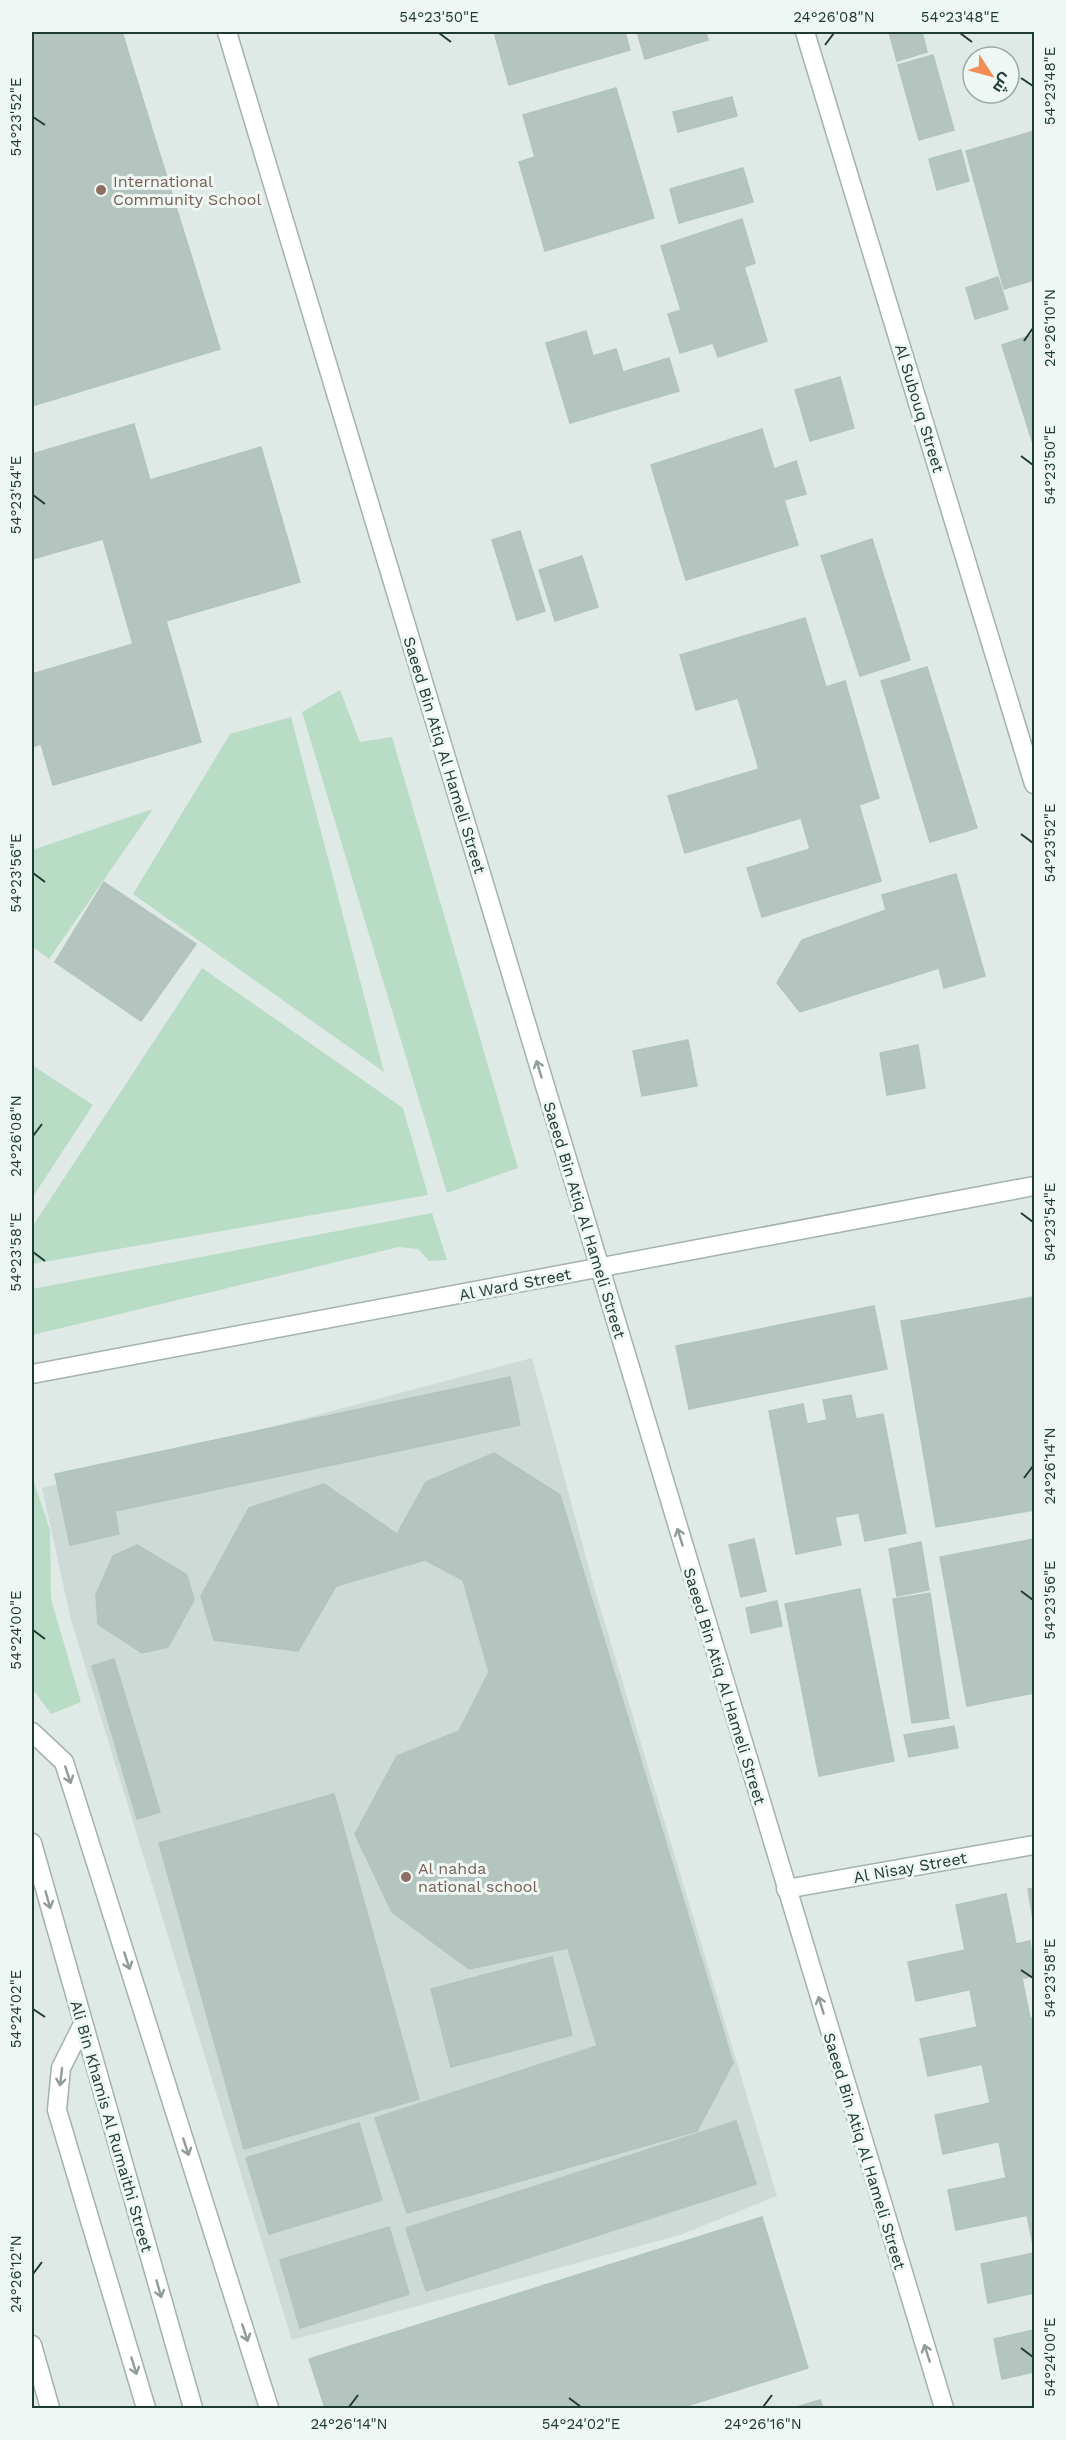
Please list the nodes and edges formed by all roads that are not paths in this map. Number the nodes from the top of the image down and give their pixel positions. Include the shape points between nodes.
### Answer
1 (226, 32) edge
2 (805, 32) edge
3 (1035, 784) edge
4 (1035, 1186) edge
5 (600, 1268) junction
6 (32, 1374) edge
7 (32, 1732) edge
8 (32, 1844) edge
9 (1035, 1845) edge
10 (36, 1872) edge
11 (786, 1889) junction
12 (83, 2024) junction
13 (33, 2357) edge
14 (50, 2409) edge
15 (146, 2409) edge
16 (193, 2409) edge
17 (268, 2409) edge
18 (944, 2409) edge

5 -> 1 street, Saeed Bin Atiq Al Hameli Street
2 - 3 street, Al Subouq Street
4 - 5 street, Al Ward Street
5 - 6 street, Al Ward Street
11 -> 5 street, Saeed Bin Atiq Al Hameli Street
7 -> 17 street via 64,1762
8 - 10 street, Ali Bin Khamis Al Rumaithi Street
9 - 11 street, Al Nisay Street
10 -> 12 street, Ali Bin Khamis Al Rumaithi Street
18 -> 11 street, Saeed Bin Atiq Al Hameli Street
12 -> 15 street via 61,2068 57,2110
12 -> 16 street, Ali Bin Khamis Al Rumaithi Street
13 - 14 street

